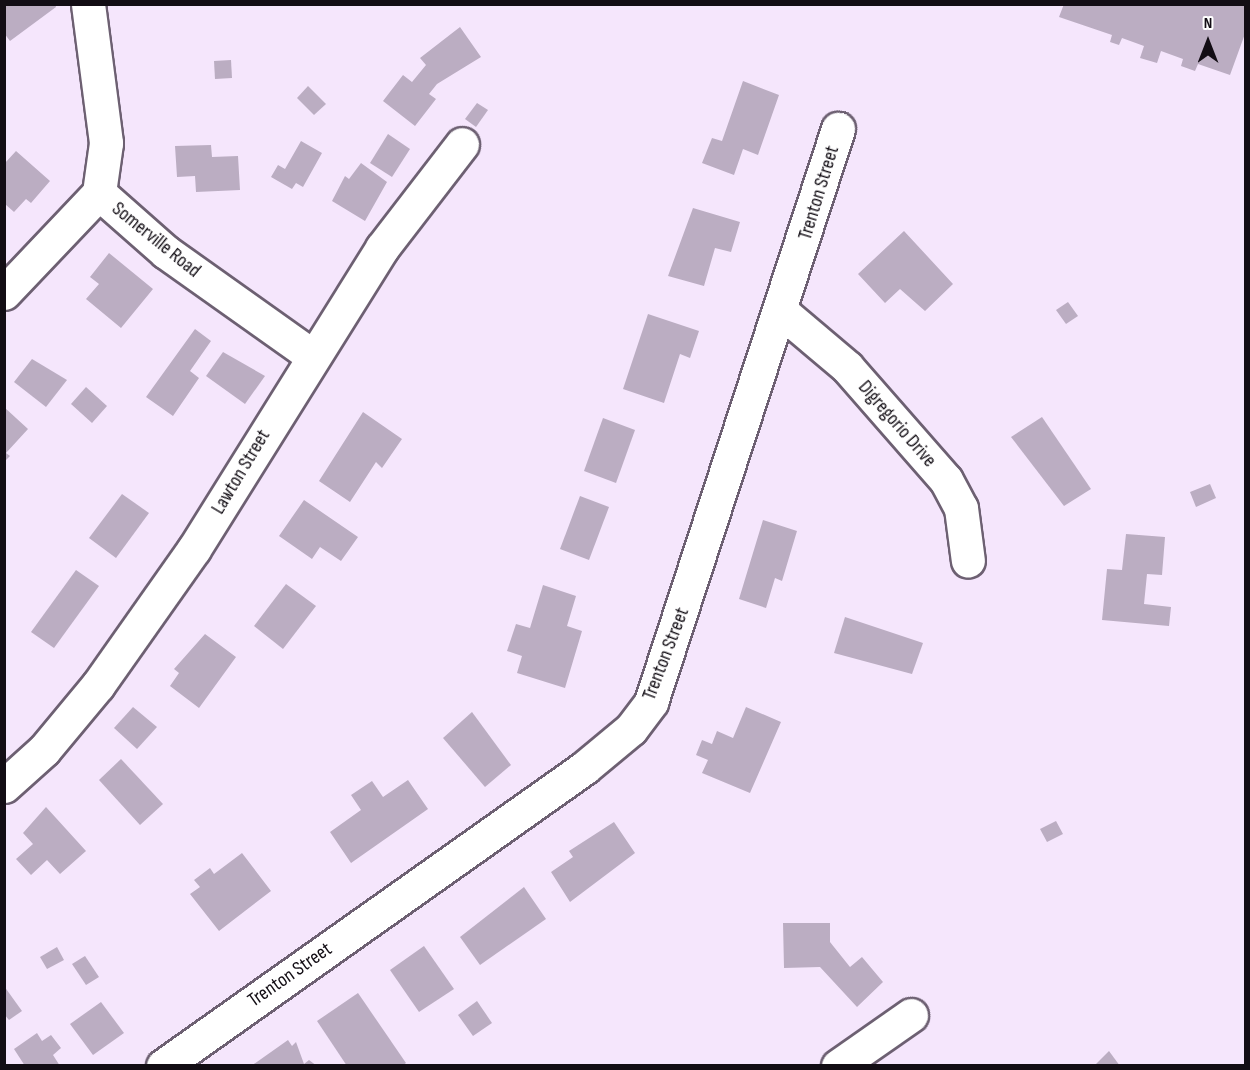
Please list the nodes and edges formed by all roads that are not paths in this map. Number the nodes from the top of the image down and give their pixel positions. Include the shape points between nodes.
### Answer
1 (88, 4) edge
2 (838, 129) dead end
3 (462, 144) dead end
4 (99, 193) junction
5 (4, 292) edge
6 (782, 312) junction
7 (311, 355) junction
8 (968, 561) dead end
9 (4, 786) edge
10 (911, 1015) dead end
11 (163, 1065) edge
12 (838, 1065) edge

1 - 4 street, Somerville Road via 106,143
2 - 6 street, Trenton Street
3 - 7 street, Lawton Street via 382,248
4 - 5 street
4 - 7 street, Somerville Road via 166,252
6 - 8 street, Digregorio Drive via 847,367 946,480 961,508
6 - 11 street, Trenton Street via 675,637 651,702 631,729 584,768
7 - 9 street, Lawton Street via 194,549 98,686 45,750
10 - 12 street

